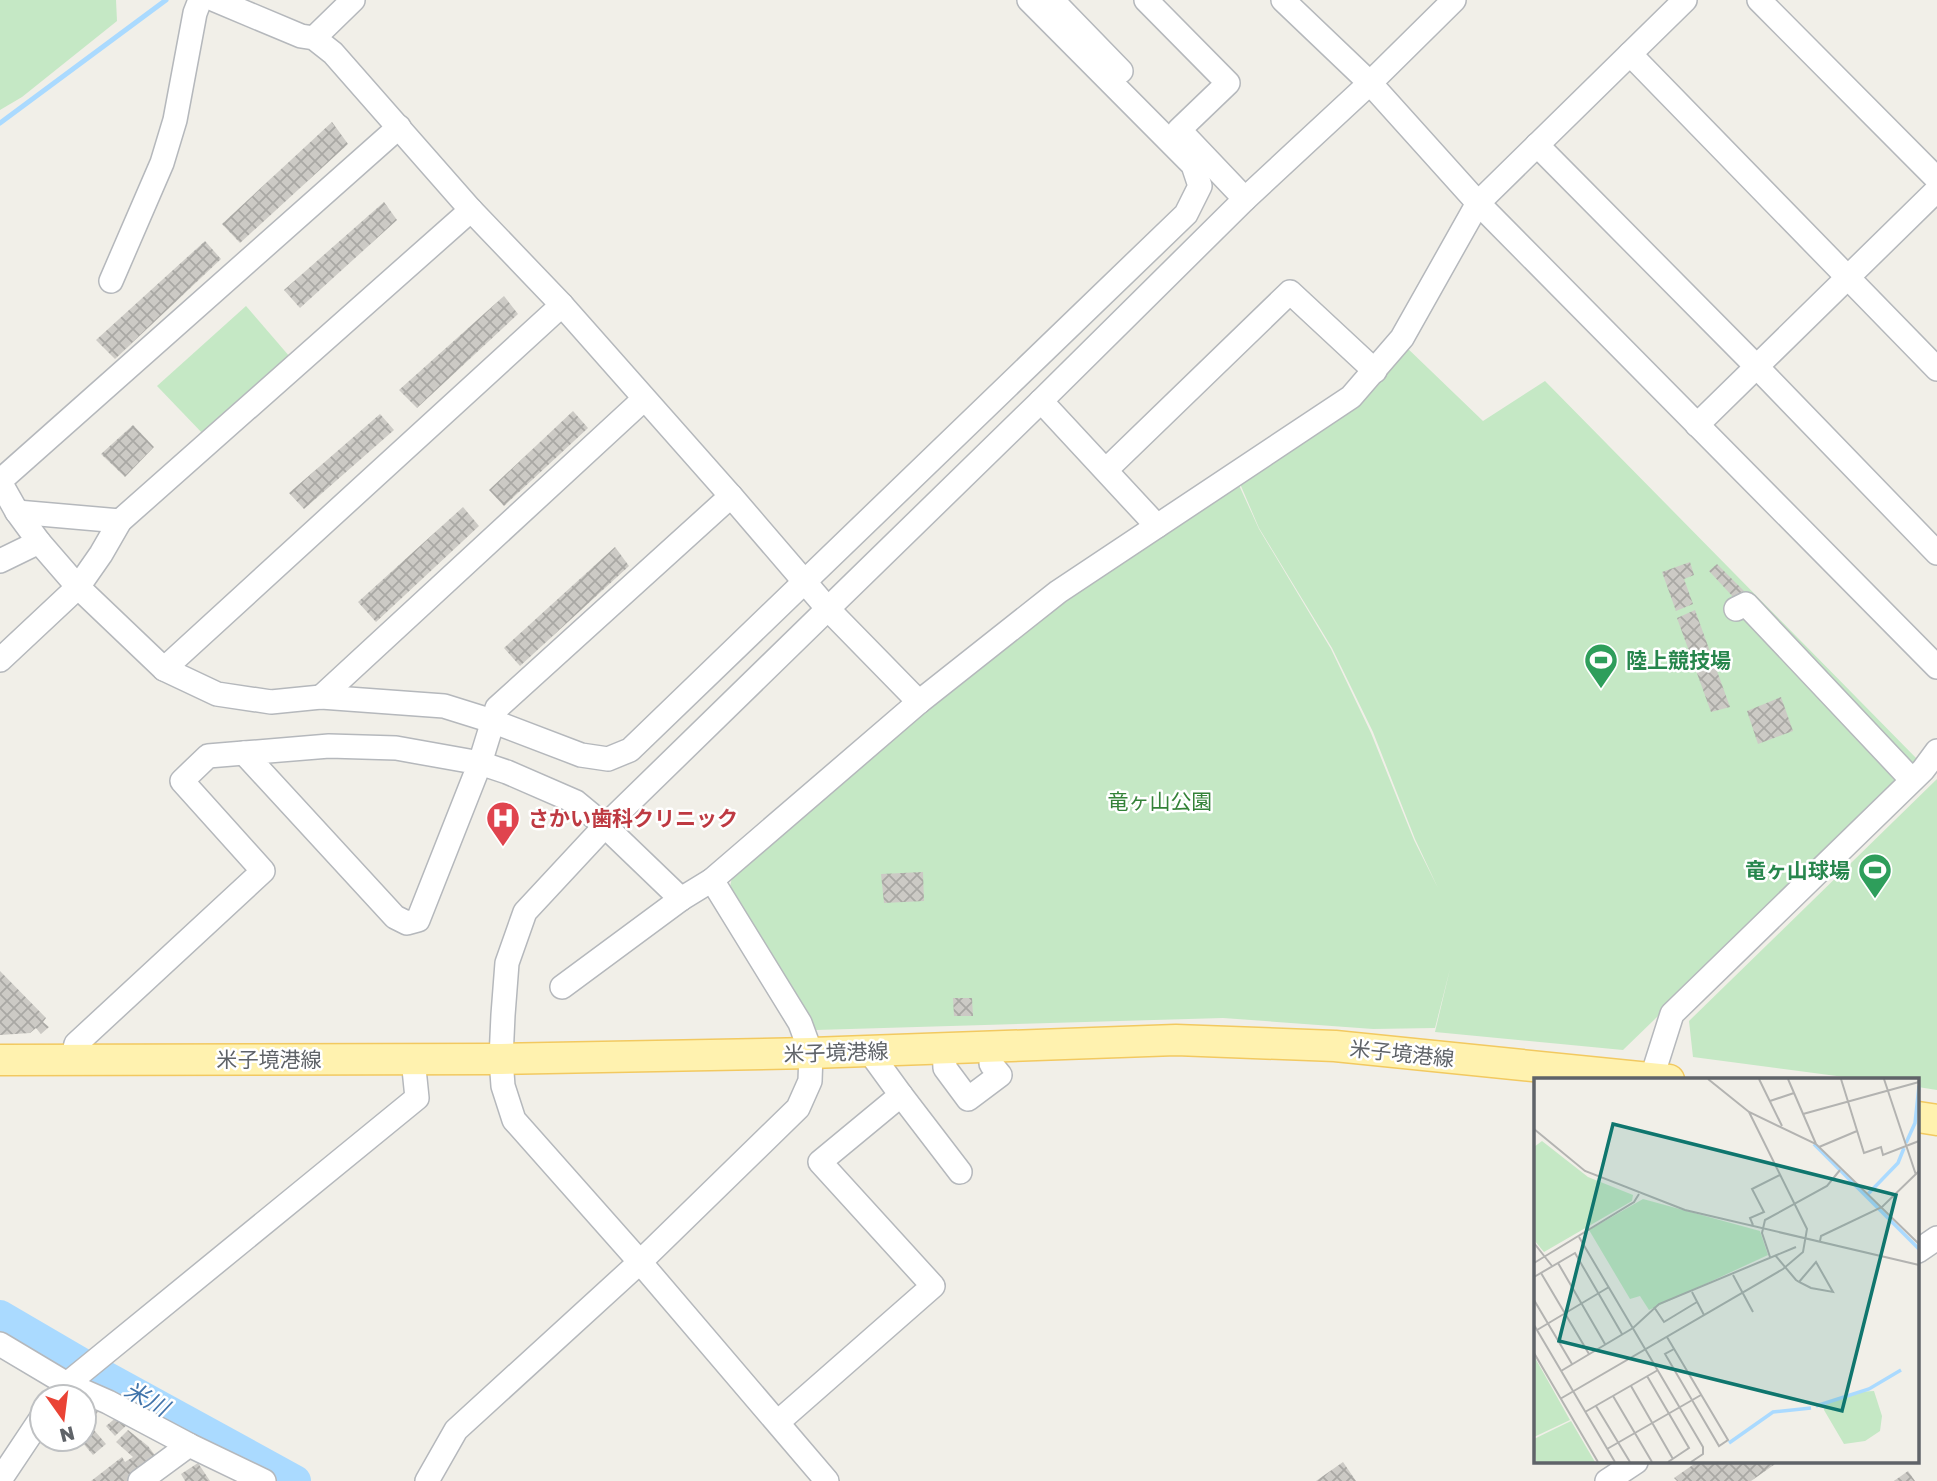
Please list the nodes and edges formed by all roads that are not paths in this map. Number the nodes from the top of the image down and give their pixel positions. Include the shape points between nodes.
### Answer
1 (200, 0) edge
2 (215, 0) edge
3 (353, 0) edge
4 (1029, 0) edge
5 (1052, 0) edge
6 (1146, 0) edge
7 (1283, 0) edge
8 (1454, 0) edge
9 (1685, 0) edge
10 (1759, 0) edge
11 (314, 38) junction
12 (1630, 54) junction
13 (1370, 83) junction
14 (399, 127) junction
15 (1179, 130) junction
16 (1537, 145) junction
17 (1937, 179) edge
18 (1937, 190) edge
19 (1245, 199) junction
20 (1478, 203) junction
21 (471, 210) junction
22 (1849, 277) junction
23 (111, 281) dead end
24 (562, 304) junction
25 (1757, 367) junction
26 (1937, 369) edge
27 (1375, 371) junction
28 (644, 399) junction
29 (1041, 401) junction
30 (1697, 425) junction
31 (1106, 470) junction
32 (0, 481) edge
33 (731, 496) junction
34 (17, 512) junction
35 (120, 521) junction
36 (1157, 526) junction
37 (39, 542) junction
38 (1937, 553) edge
39 (0, 561) edge
40 (805, 582) junction
41 (78, 587) junction
42 (828, 609) junction
43 (1735, 609) dead end
44 (0, 660) edge
45 (1937, 667) edge
46 (163, 669) junction
47 (321, 697) junction
48 (919, 702) junction
49 (492, 721) junction
50 (1937, 751) edge
51 (244, 752) junction
52 (480, 763) junction
53 (1912, 780) junction
54 (606, 826) junction
55 (712, 880) junction
56 (681, 899) junction
57 (562, 987) dead end
58 (992, 1046) junction
59 (944, 1048) junction
60 (869, 1051) junction
61 (811, 1053) junction
62 (72, 1059) junction
63 (413, 1059) junction
64 (501, 1059) junction
65 (0, 1060) edge
66 (1651, 1078) edge
67 (1661, 1078) edge
68 (901, 1095) junction
69 (960, 1172) dead end
70 (1937, 1238) edge
71 (1920, 1250) edge
72 (640, 1262) junction
73 (0, 1344) edge
74 (53, 1383) edge
75 (71, 1383) edge
76 (98, 1399) edge
77 (778, 1422) junction
78 (28, 1439) edge
79 (190, 1445) junction
80 (1633, 1464) edge
81 (0, 1480) edge
82 (140, 1481) edge
83 (264, 1481) edge
84 (427, 1481) edge
85 (827, 1481) edge
86 (1607, 1481) edge

1 - 23 street via 162,163
2 - 11 street
3 - 11 street
4 - 40 street via 1193,165 1200,186 1186,214
5 - 15 street
6 - 15 street via 1228,83
7 - 13 street
8 - 13 street
9 - 12 street
10 - 17 street
11 - 14 street
12 - 16 street
12 - 22 street
13 - 19 street
13 - 20 street
14 - 21 street
14 - 32 street
15 - 19 street
16 - 20 street
16 - 25 street
18 - 22 street
19 - 29 street
20 - 27 street via 1402,338
20 - 30 street
21 - 24 street
21 - 35 street
22 - 25 street
22 - 26 street
24 - 28 street
24 - 46 street
25 - 30 street
25 - 38 street
27 - 31 street via 1290,292
27 - 36 street via 1351,397
28 - 33 street
28 - 47 street
29 - 31 street
29 - 42 street
30 - 45 street
31 - 36 street
32 - 34 street
33 - 40 street
33 - 49 street via 496,708
34 - 35 street
34 - 37 street
35 - 41 street
36 - 48 street via 1058,592
37 - 39 street
37 - 41 street
40 - 42 street
40 - 49 street via 631,750 608,759 581,755
41 - 44 street
41 - 46 street
42 - 48 street
42 - 54 street
43 - 53 street via 1746,604
46 - 47 street via 218,694 271,702
47 - 49 street via 444,706
48 - 55 street
49 - 52 street
50 - 53 street
51 - 52 street via 329,746 396,748
51 - 52 street via 395,917 407,923 418,920
51 - 62 street via 208,756 182,781 263,871 76,1044
52 - 54 street via 576,802
53 - 67 street via 1672,1014
54 - 56 street
54 - 64 street via 525,912 507,963
55 - 56 street
55 - 61 street via 800,1023
56 - 57 street
58 - 59 main road, 米子境港線
58 - 59 street via 991,1063 1000,1075 968,1099 945,1068
58 - 66 main road, 米子境港線 via 1176,1040 1335,1046
59 - 60 main road, 米子境港線
60 - 61 main road, 米子境港線
60 - 68 street
61 - 64 main road, 米子境港線
61 - 72 street via 810,1082 799,1108
62 - 63 main road, 米子境港線
62 - 65 main road, 米子境港線
63 - 64 main road, 米子境港線
63 - 75 street via 417,1098
64 - 72 street via 503,1086 514,1120
68 - 69 street
68 - 77 street via 820,1162 933,1286
70 - 71 street
72 - 77 street
72 - 84 street via 456,1430
73 - 74 street
76 - 79 street
77 - 85 street
78 - 81 street
79 - 82 street
79 - 83 street
80 - 86 street

